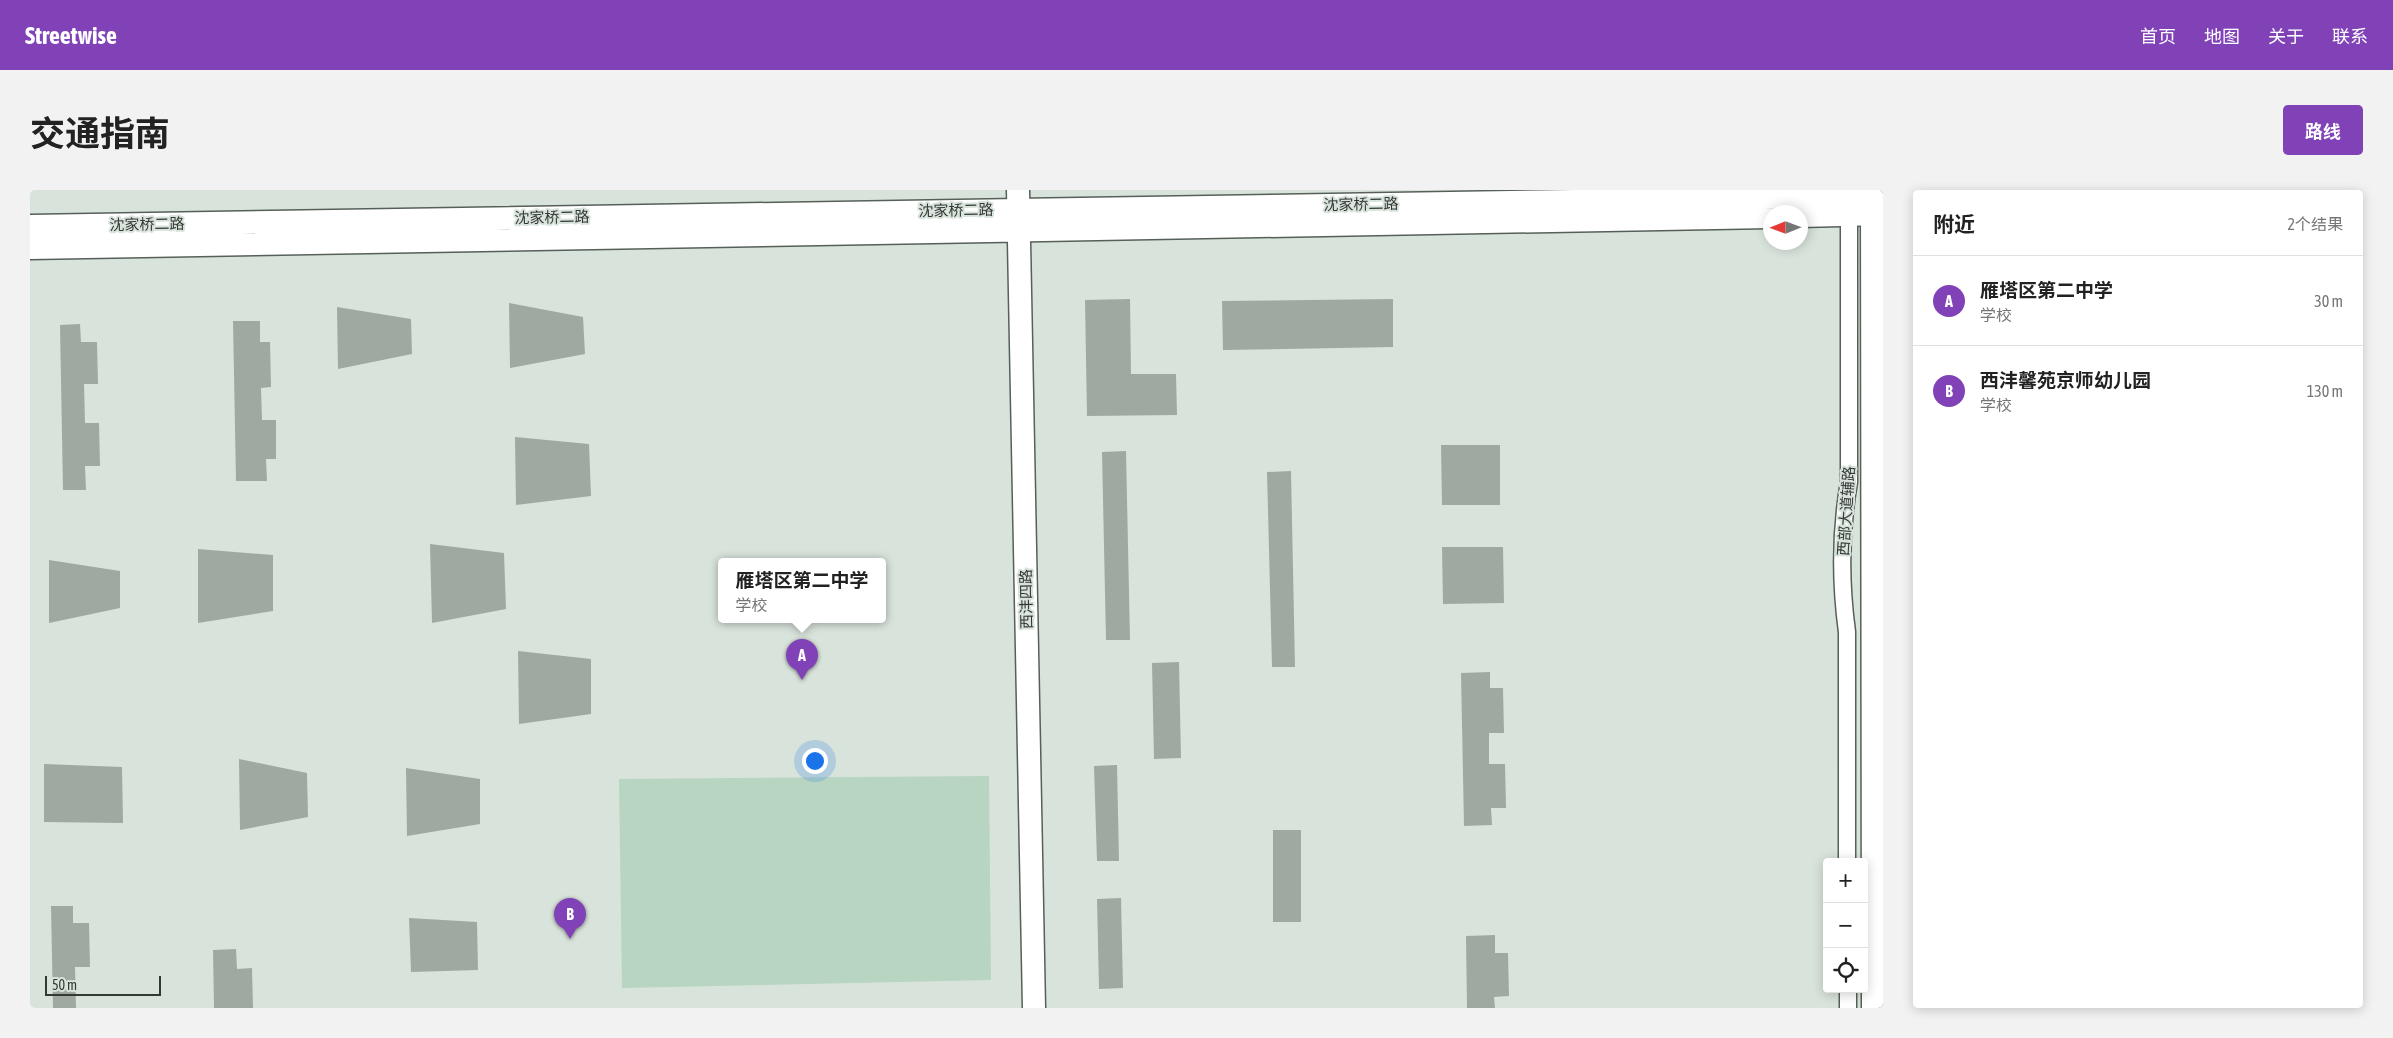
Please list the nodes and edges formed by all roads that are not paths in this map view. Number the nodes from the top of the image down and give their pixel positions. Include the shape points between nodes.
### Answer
1 (1867, 202) edge
2 (1019, 209) edge
3 (1808, 214) edge
4 (1763, 217) edge
5 (30, 226) edge
6 (30, 248) edge
7 (1847, 858) edge
8 (1848, 993) edge
9 (1034, 1008) edge
10 (1848, 1008) edge
11 (1875, 1008) edge

1 - 2 street, 沈家桥二路
1 - 3 street
1 - 7 street, 西部大道辅路 via 1849,482 1842,522 1842,599 1847,632
1 - 11 main road
2 - 4 street, 沈家桥二路
2 - 5 street, 沈家桥二路
2 - 6 street, 沈家桥二路
2 - 9 street, 西沣四路
8 - 10 street

